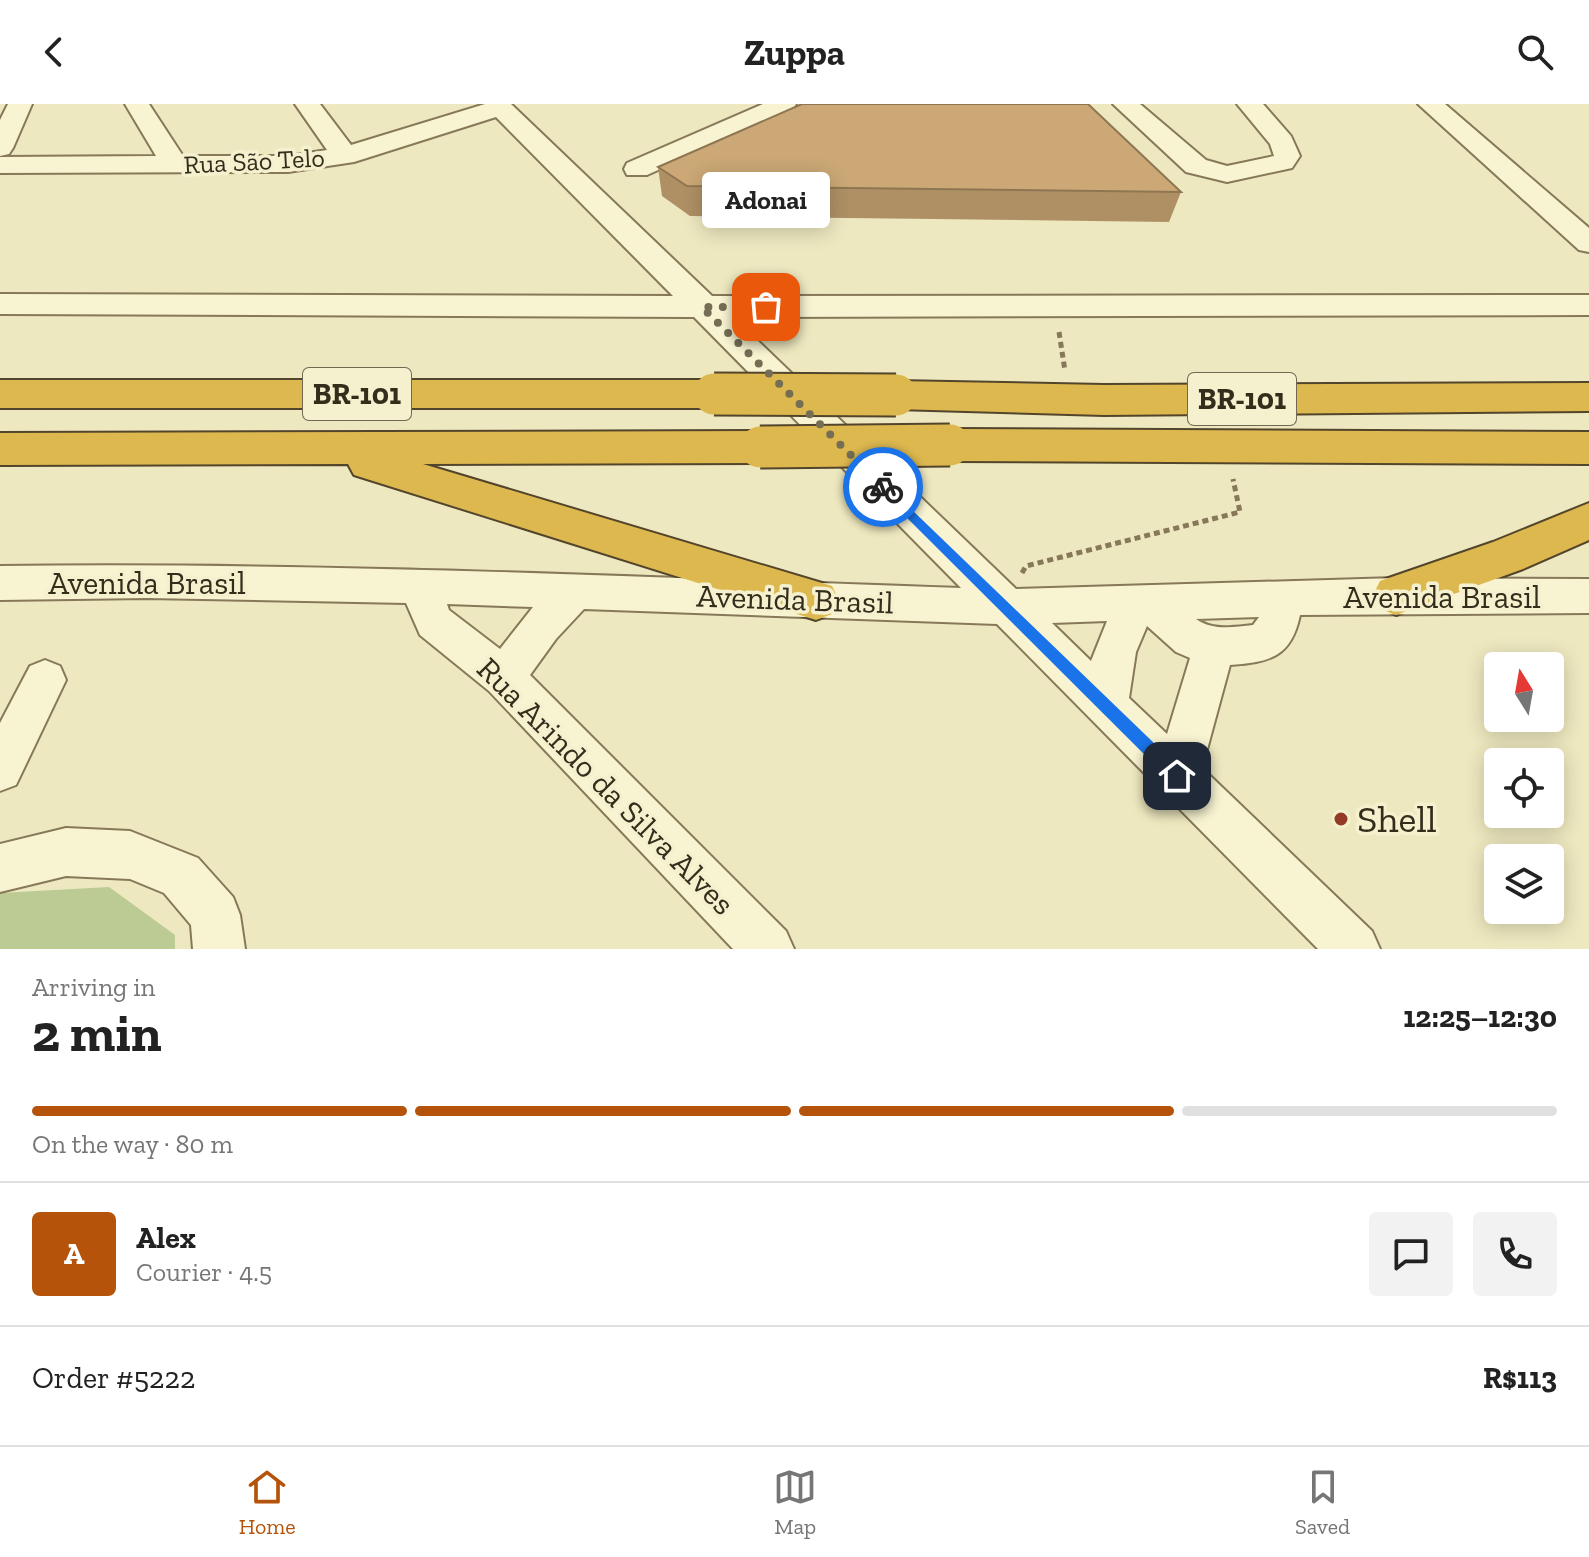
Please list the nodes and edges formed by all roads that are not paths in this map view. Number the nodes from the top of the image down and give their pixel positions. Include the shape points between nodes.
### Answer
1 (20, 104) edge
2 (137, 104) edge
3 (307, 104) edge
4 (784, 104) edge
5 (1125, 104) edge
6 (1249, 104) edge
7 (1430, 104) edge
8 (499, 106) edge
9 (0, 148) edge
10 (345, 156) junction
11 (174, 164) junction
12 (0, 165) edge
13 (637, 169) dead end
14 (1589, 243) edge
15 (0, 304) edge
16 (1589, 305) edge
17 (702, 307) junction
18 (4, 393) edge
19 (1589, 397) edge
20 (1589, 448) edge
21 (0, 449) edge
22 (320, 450) junction
23 (1589, 521) edge
24 (0, 583) edge
25 (419, 586) junction
26 (575, 592) junction
27 (1396, 595) junction
28 (1589, 596) edge
29 (1284, 598) junction
30 (816, 600) junction
31 (1145, 603) junction
32 (1004, 607) junction
33 (1214, 648) junction
34 (504, 677) junction
35 (45, 680) dead end
36 (1107, 707) junction
37 (0, 769) edge
38 (1177, 776) junction
39 (0, 868) edge
40 (219, 949) edge
41 (768, 949) edge
42 (1354, 949) edge

1 - 9 street
2 - 11 street
3 - 10 street
4 - 13 street
5 - 6 street via 1196,166 1227,174 1283,162 1287,156 1282,142
7 - 14 street
8 - 10 street, Rua São Telo
8 - 17 street
10 - 11 street, Rua São Telo via 288,164
11 - 12 street, Rua São Telo
15 - 17 street
16 - 17 street
17 - 32 street
18 - 19 highway, BR-101, bridge via 1104,400
20 - 22 highway, BR-101, bridge via 950,445
21 - 22 highway, BR-101
22 - 30 highway
23 - 27 highway
24 - 25 street, Avenida Brasil
25 - 26 street, Avenida Brasil
25 - 34 street, Rua Arindo da Silva Alves via 434,622
26 - 30 street, Avenida Brasil
26 - 34 street via 541,626
27 - 28 street, Avenida Brasil
27 - 29 street, Avenida Brasil
29 - 31 street, Avenida Brasil
29 - 33 street via 1278,624 1265,643
30 - 32 street, Avenida Brasil
31 - 32 street, Avenida Brasil
31 - 33 street via 1192,642
31 - 36 street via 1117,638
32 - 36 street
33 - 38 street
34 - 41 street, Rua Arindo da Silva Alves
35 - 37 street
36 - 38 street
38 - 42 street
39 - 40 street via 66,852 130,855 181,875 215,915

